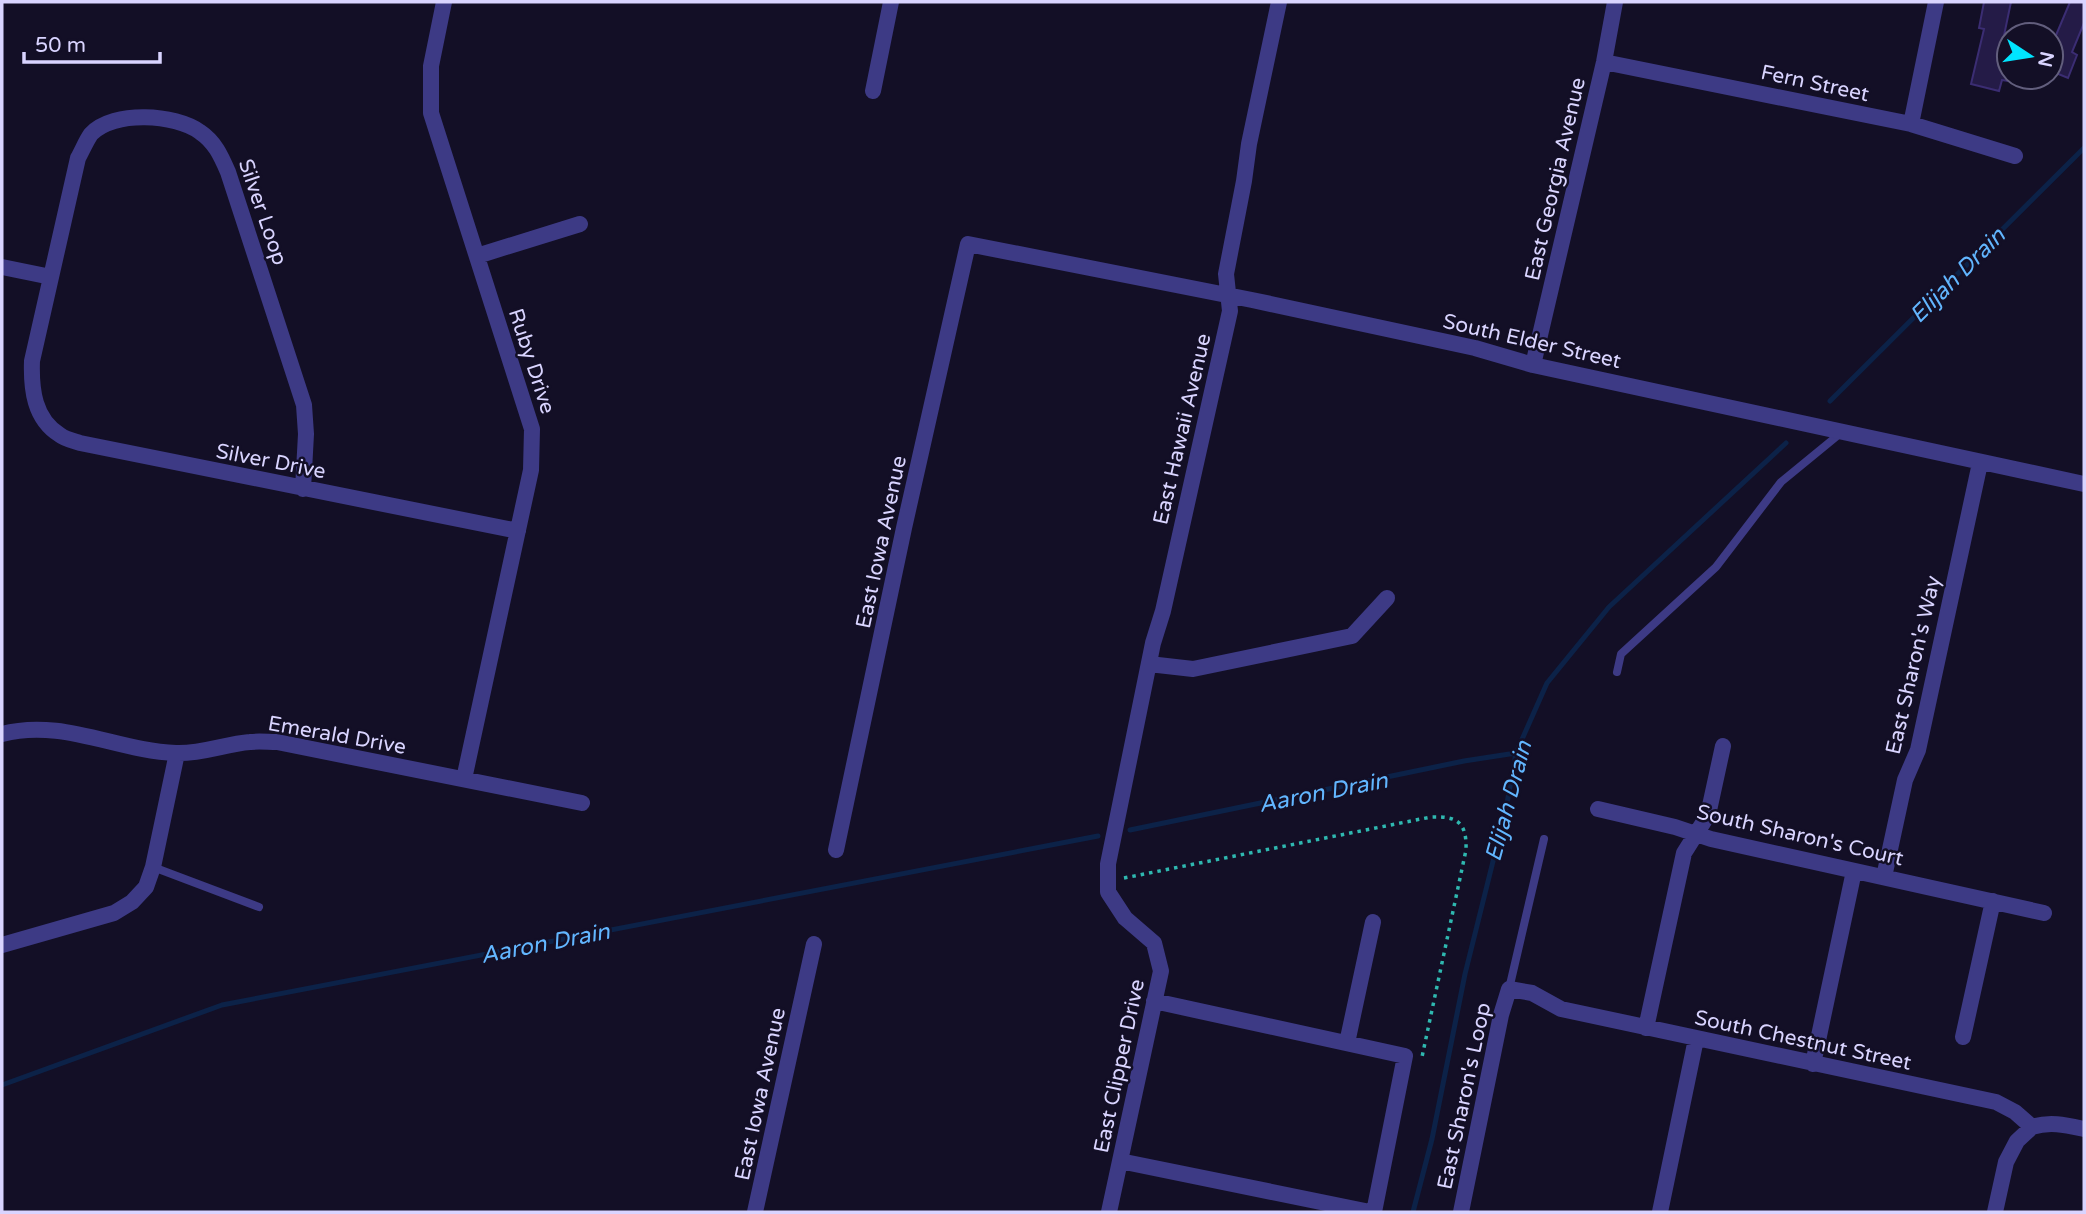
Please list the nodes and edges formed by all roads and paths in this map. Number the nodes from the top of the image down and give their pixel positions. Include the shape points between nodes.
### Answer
1 (444, 2) edge
2 (889, 2) edge
3 (1279, 2) edge
4 (1615, 2) edge
5 (1936, 2) edge
6 (1604, 62) junction
7 (873, 91) dead end
8 (1911, 124) junction
9 (2015, 156) dead end
10 (580, 224) dead end
11 (968, 244) joint
12 (477, 256) junction
13 (2, 267) edge
14 (51, 277) junction
15 (1228, 296) junction
16 (1533, 365) junction
17 (34, 400) joint
18 (1842, 432) junction
19 (1980, 463) junction
20 (2084, 484) edge
21 (303, 489) junction
22 (518, 531) junction
23 (1387, 598) dead end
24 (1149, 664) junction
25 (1617, 672) dead end
26 (2, 734) edge
27 (1723, 746) dead end
28 (177, 753) junction
29 (464, 779) junction
30 (582, 803) dead end
31 (1598, 809) dead end
32 (1696, 834) junction
33 (1544, 839) dead end
34 (836, 850) dead end
35 (1108, 864) joint
36 (153, 867) junction
37 (1854, 871) junction
38 (1884, 877) junction
39 (1993, 901) junction
40 (259, 907) dead end
41 (2044, 912) dead end
42 (1373, 922) dead end
43 (814, 944) dead end
44 (2, 945) edge
45 (1509, 989) junction
46 (1154, 1001) junction
47 (1646, 1028) junction
48 (1963, 1037) dead end
49 (1696, 1039) junction
50 (1346, 1043) junction
51 (1813, 1064) junction
52 (2032, 1127) junction
53 (2084, 1129) edge
54 (1120, 1161) junction
55 (755, 1212) edge
56 (1109, 1212) edge
57 (1372, 1212) edge
58 (1461, 1212) edge
59 (1660, 1212) edge
60 (1996, 1212) edge

1 - 12 street, Ruby Drive via 431,66 431,113
2 - 7 street
3 - 15 street, East Hawaii Avenue via 1226,274
4 - 6 street, East Georgia Avenue
5 - 8 street
6 - 8 street, Fern Street
6 - 16 street, East Georgia Avenue
8 - 9 street, Fern Street
10 - 12 street
11 - 15 street, South Elder Street
11 - 34 street, East Iowa Avenue
12 - 22 street, Ruby Drive via 532,429 531,470
13 - 14 street
14 - 17 street, Silver Loop via 32,362
14 - 21 street, Silver Loop via 78,158 91,135 110,122 134,116 180,122 200,131 218,148 228,172 304,405
15 - 16 street, South Elder Street via 1475,348
15 - 24 street, East Hawaii Avenue via 1230,311
16 - 18 street, South Elder Street
17 - 21 street, Silver Drive via 44,420 60,435 80,443
18 - 19 street, South Elder Street
18 - 25 lane via 1781,482 1716,567 1621,654
19 - 20 street, South Elder Street
19 - 38 street, East Sharon's Way via 1918,750 1905,780
21 - 22 street, Silver Drive
22 - 29 street, Ruby Drive
23 - 24 street via 1352,636 1193,669
24 - 35 street, East Hawaii Avenue
26 - 28 street, Emerald Drive via 53,730
27 - 32 street via 1708,815
28 - 29 street, Emerald Drive via 277,742
28 - 36 street
29 - 30 street, Emerald Drive
31 - 32 street, South Sharon's Court
32 - 37 street, South Sharon's Court
32 - 47 street via 1684,853
33 - 45 lane
35 - 46 street, East Clipper Drive via 1108,892 1125,918 1154,943 1161,971
36 - 40 lane
36 - 44 street via 146,887 114,913
37 - 38 street, South Sharon's Court
37 - 51 street
38 - 39 street, South Sharon's Court
39 - 41 street, South Sharon's Court
39 - 48 street
42 - 50 street
43 - 55 street, East Iowa Avenue
45 - 47 street, South Chestnut Street via 1532,993 1561,1009
45 - 58 street, East Sharon's Loop
46 - 50 street
46 - 54 street, East Clipper Drive
47 - 49 street, South Chestnut Street
49 - 51 street, South Chestnut Street
49 - 59 street
50 - 57 street via 1405,1056
51 - 52 street, South Chestnut Street via 1996,1102
52 - 53 street via 2054,1123
52 - 60 street via 2017,1141 2006,1162
54 - 56 street, East Clipper Drive
54 - 57 street

